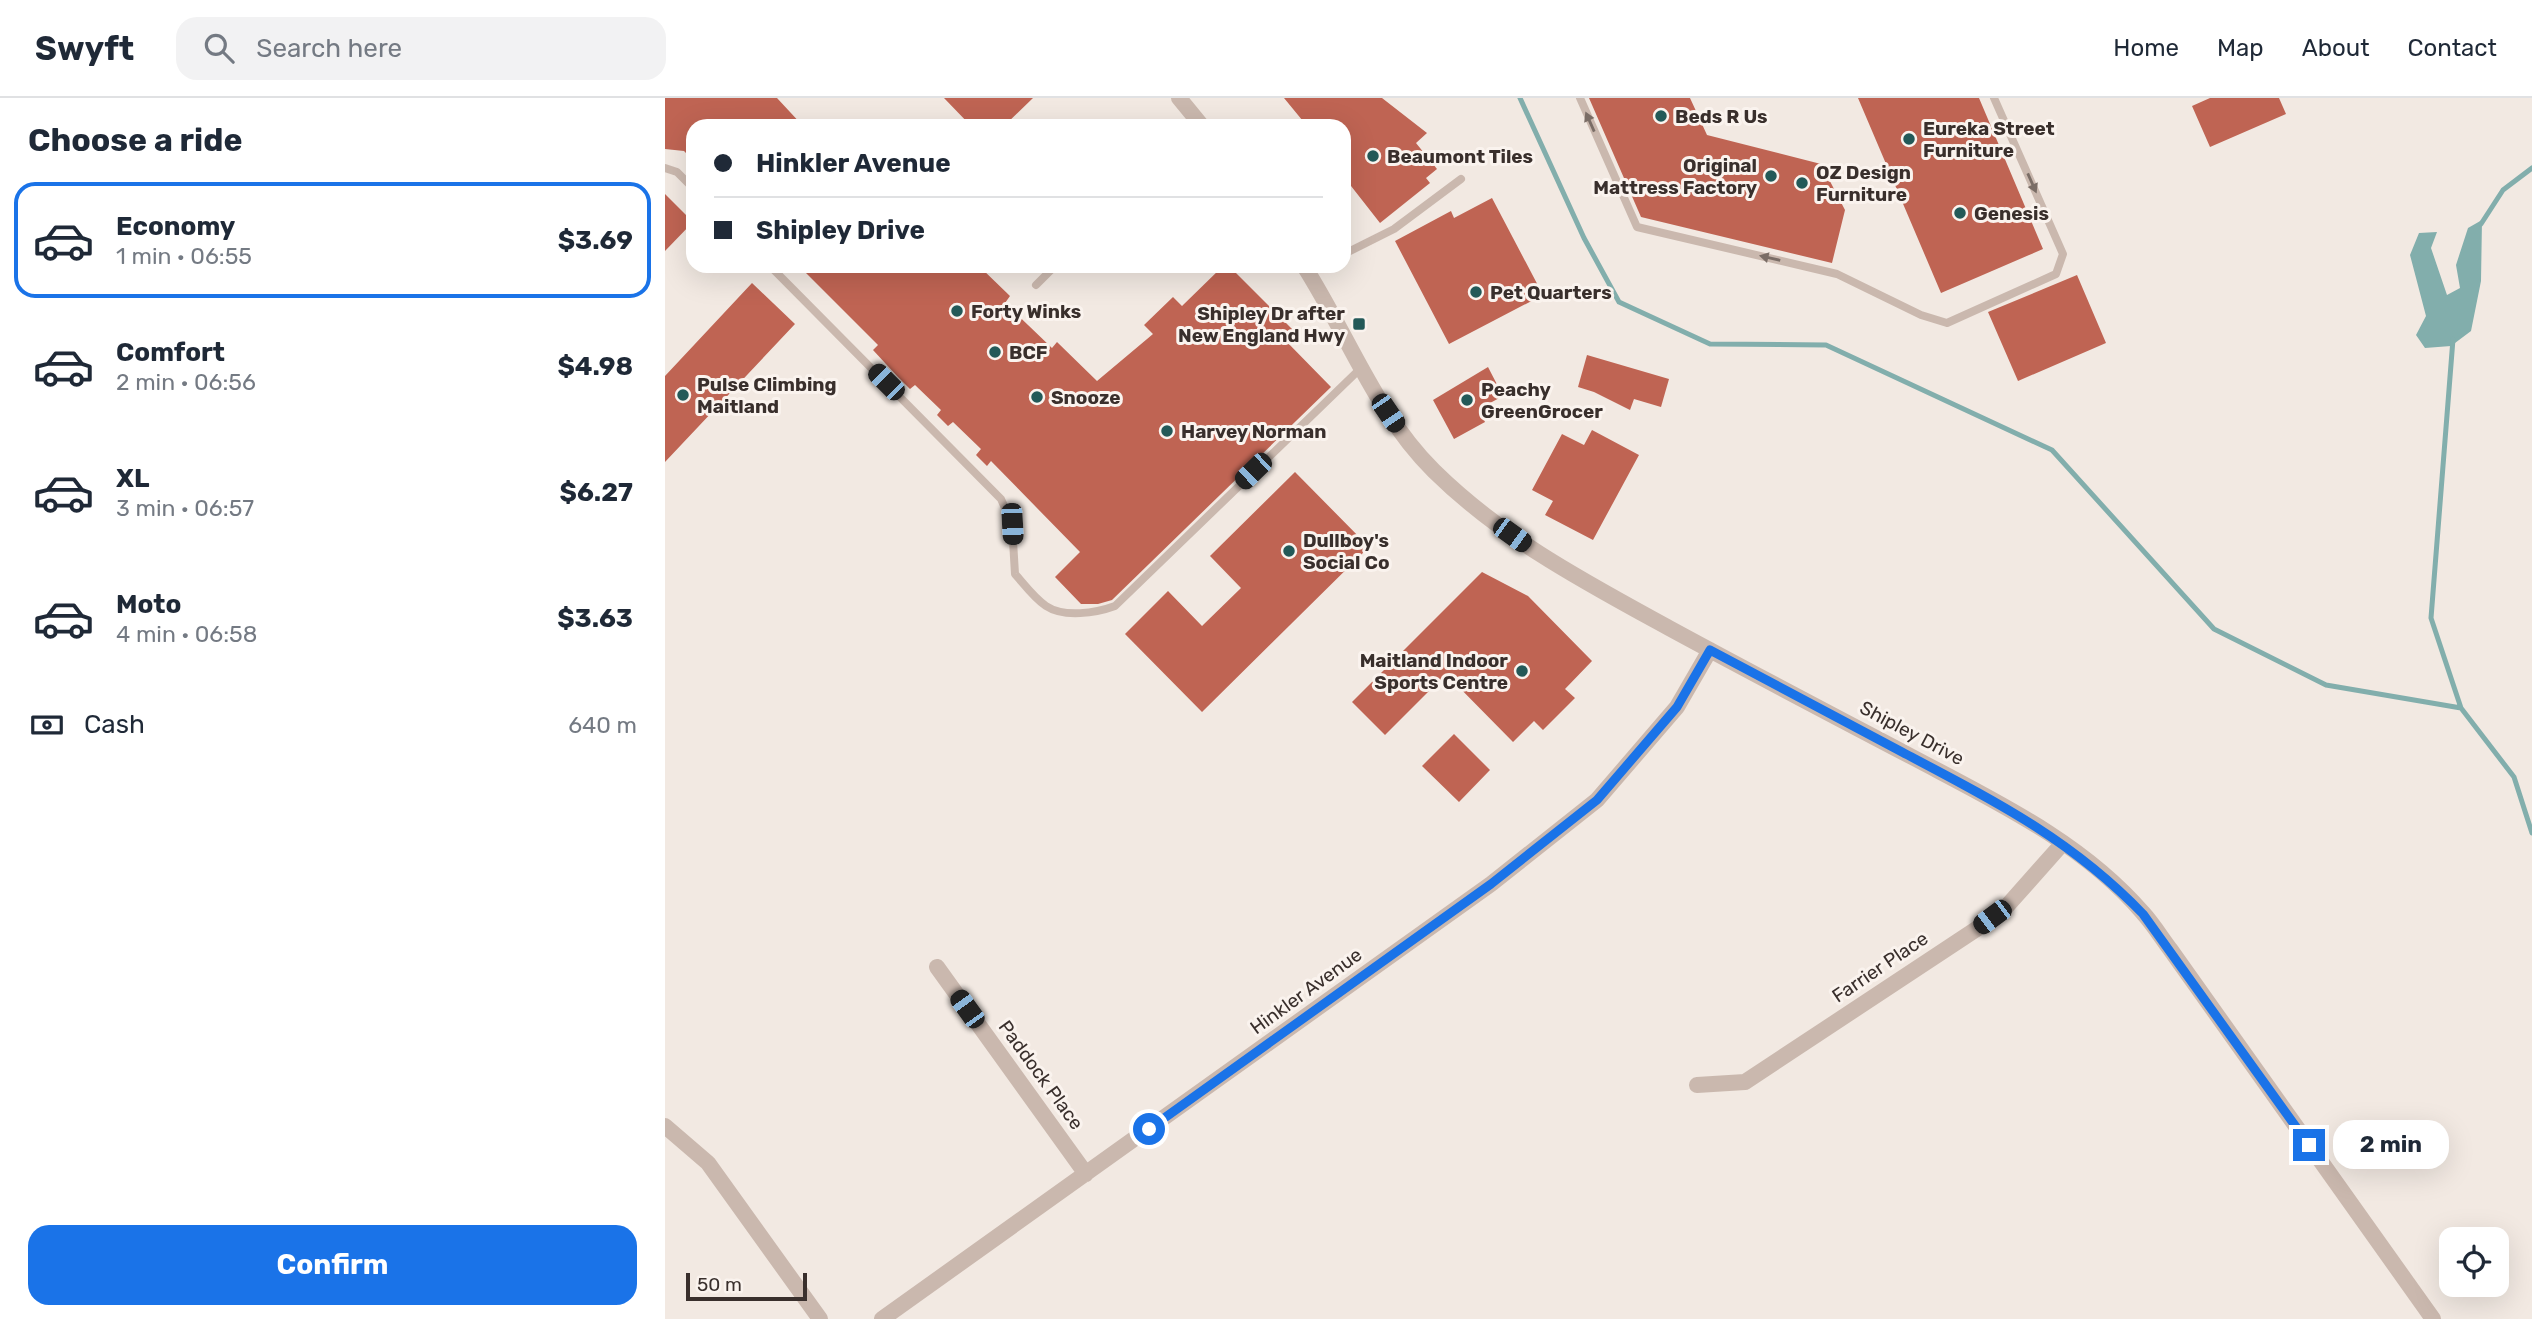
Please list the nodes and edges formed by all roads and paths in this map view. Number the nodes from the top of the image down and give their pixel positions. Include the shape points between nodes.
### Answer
1 (1179, 98) edge
2 (1580, 98) edge
3 (1994, 98) edge
4 (1195, 119) edge
5 (665, 168) edge
6 (1461, 178) dead end
7 (686, 181) edge
8 (1351, 250) edge
9 (777, 273) edge
10 (1048, 273) edge
11 (1314, 273) edge
12 (1036, 285) dead end
13 (1362, 367) junction
14 (1710, 650) junction
15 (2063, 843) junction
16 (937, 968) dead end
17 (1697, 1085) dead end
18 (665, 1126) edge
19 (1086, 1174) junction
20 (820, 1319) edge
21 (882, 1319) edge
22 (2433, 1319) edge

1 - 4 street
3 -> 2 lane via 2063,254 2056,274 1947,323 1837,274 1637,227
5 - 7 lane
6 - 8 lane via 1394,229
9 - 13 lane via 1001,499 1012,524 1015,575 1046,606 1059,612 1100,612 1115,606
10 - 12 lane
11 - 13 street, Shipley Drive
13 - 14 street, Shipley Drive via 1411,447 1496,523 1545,559
14 - 15 street, Shipley Drive via 2008,808
14 - 19 street, Hinkler Avenue via 1677,707 1597,800 1491,884
15 - 17 street, Farrier Place via 2007,906 1745,1082
15 - 22 street, Shipley Drive via 2143,914
16 - 19 street, Paddock Place
18 - 20 street via 708,1164
19 - 21 street, Hinkler Avenue

